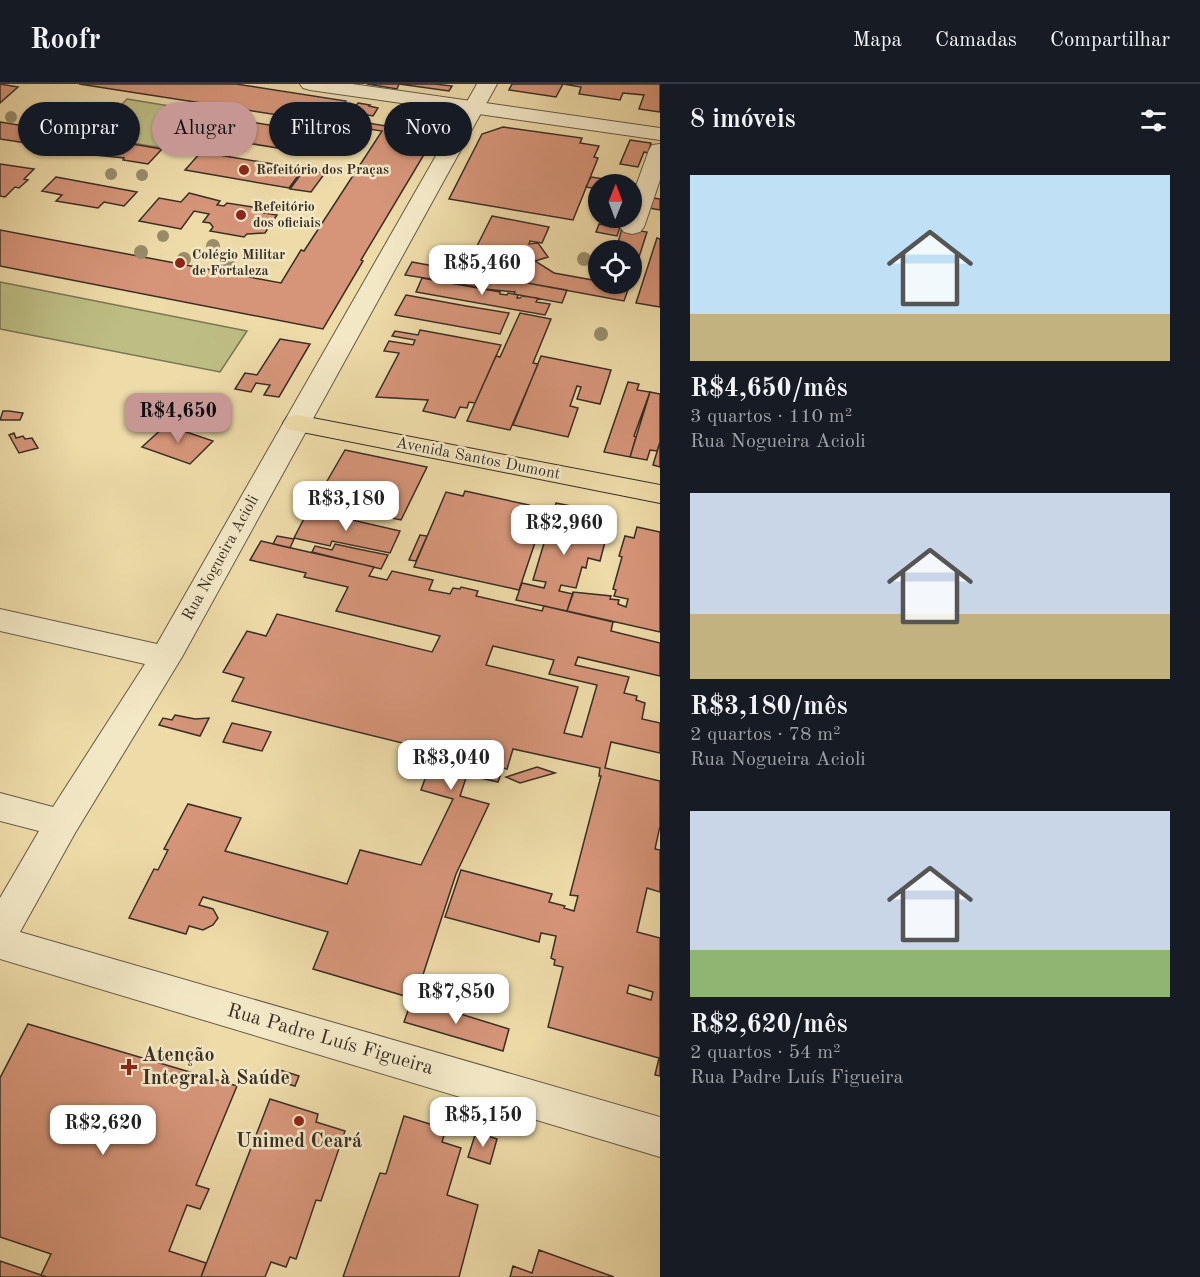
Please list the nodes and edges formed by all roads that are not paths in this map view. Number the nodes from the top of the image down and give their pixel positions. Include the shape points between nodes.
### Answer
1 (309, 84) edge
2 (487, 84) edge
3 (473, 107) junction
4 (660, 135) edge
5 (660, 150) edge
6 (642, 200) edge
7 (297, 423) junction
8 (660, 494) edge
9 (0, 620) edge
10 (166, 657) junction
11 (0, 807) edge
12 (62, 824) junction
13 (0, 933) edge
14 (0, 943) edge
15 (660, 1137) edge

1 - 3 street
2 - 3 street, Rua Nogueira Acioli
3 - 4 street
3 - 7 street, Rua Nogueira Acioli
5 - 6 street
7 - 8 main road, Avenida Santos Dumont
7 - 10 street, Rua Nogueira Acioli
9 - 10 street
10 - 12 street, Rua Nogueira Acioli
11 - 12 street
12 - 13 street, Rua Nogueira Acioli
14 - 15 street, Rua Padre Luís Figueira

